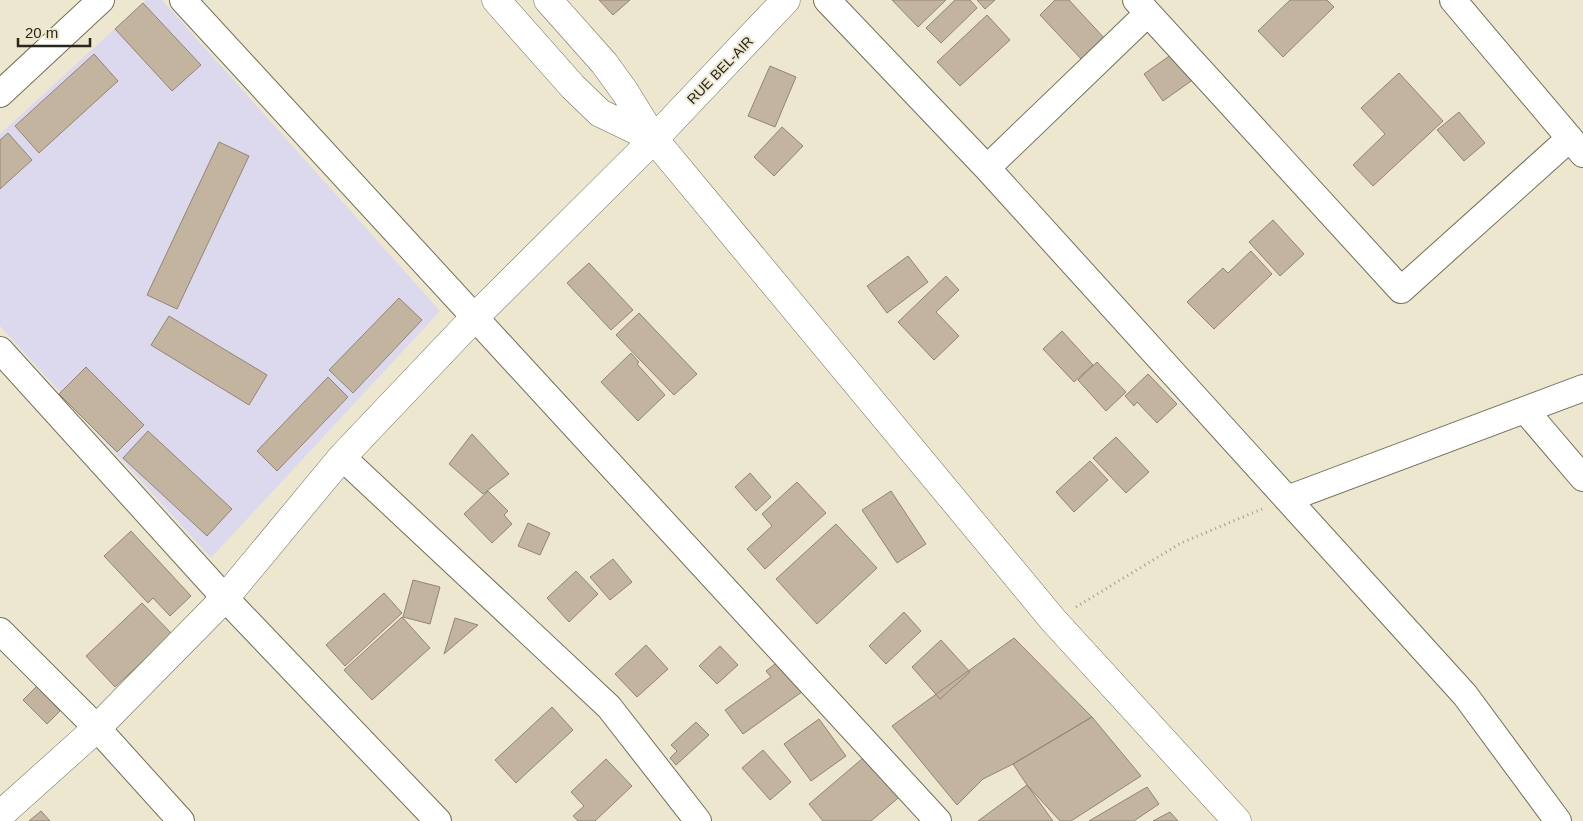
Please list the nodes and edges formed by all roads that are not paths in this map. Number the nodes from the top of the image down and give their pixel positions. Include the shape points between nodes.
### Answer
1 (101, 0) edge
2 (184, 0) edge
3 (496, 0) edge
4 (548, 0) edge
5 (786, 0) edge
6 (827, 0) edge
7 (1453, 0) edge
8 (1141, 7) edge
9 (2, 87) edge
10 (654, 139) junction
11 (1576, 146) edge
12 (987, 168) junction
13 (474, 318) junction
14 (0, 350) edge
15 (1583, 388) edge
16 (1525, 410) junction
17 (342, 457) junction
18 (1583, 478) edge
19 (1287, 499) junction
20 (225, 598) junction
21 (0, 631) edge
22 (97, 728) junction
23 (0, 815) edge
24 (180, 821) edge
25 (438, 821) edge
26 (698, 821) edge
27 (938, 821) edge
28 (1237, 821) edge
29 (1558, 821) edge

1 - 9 street
2 - 13 street
3 - 10 street via 600,113
4 - 10 street via 604,63
5 - 10 street, RUE BEL-AIR
6 - 12 street
7 - 11 street
8 - 11 street via 1400,290
8 - 12 street
10 - 13 street, RUE BEL-AIR
10 - 28 street via 1054,621
12 - 19 street
13 - 17 street, RUE BEL-AIR
13 - 27 street
14 - 20 street
15 - 16 street
16 - 18 street
16 - 19 street
17 - 20 street, RUE BEL-AIR
17 - 26 street via 609,707
19 - 29 street via 1465,695
20 - 22 street, RUE BEL-AIR
20 - 25 street
21 - 22 street
22 - 23 street, RUE BEL-AIR
22 - 24 street

